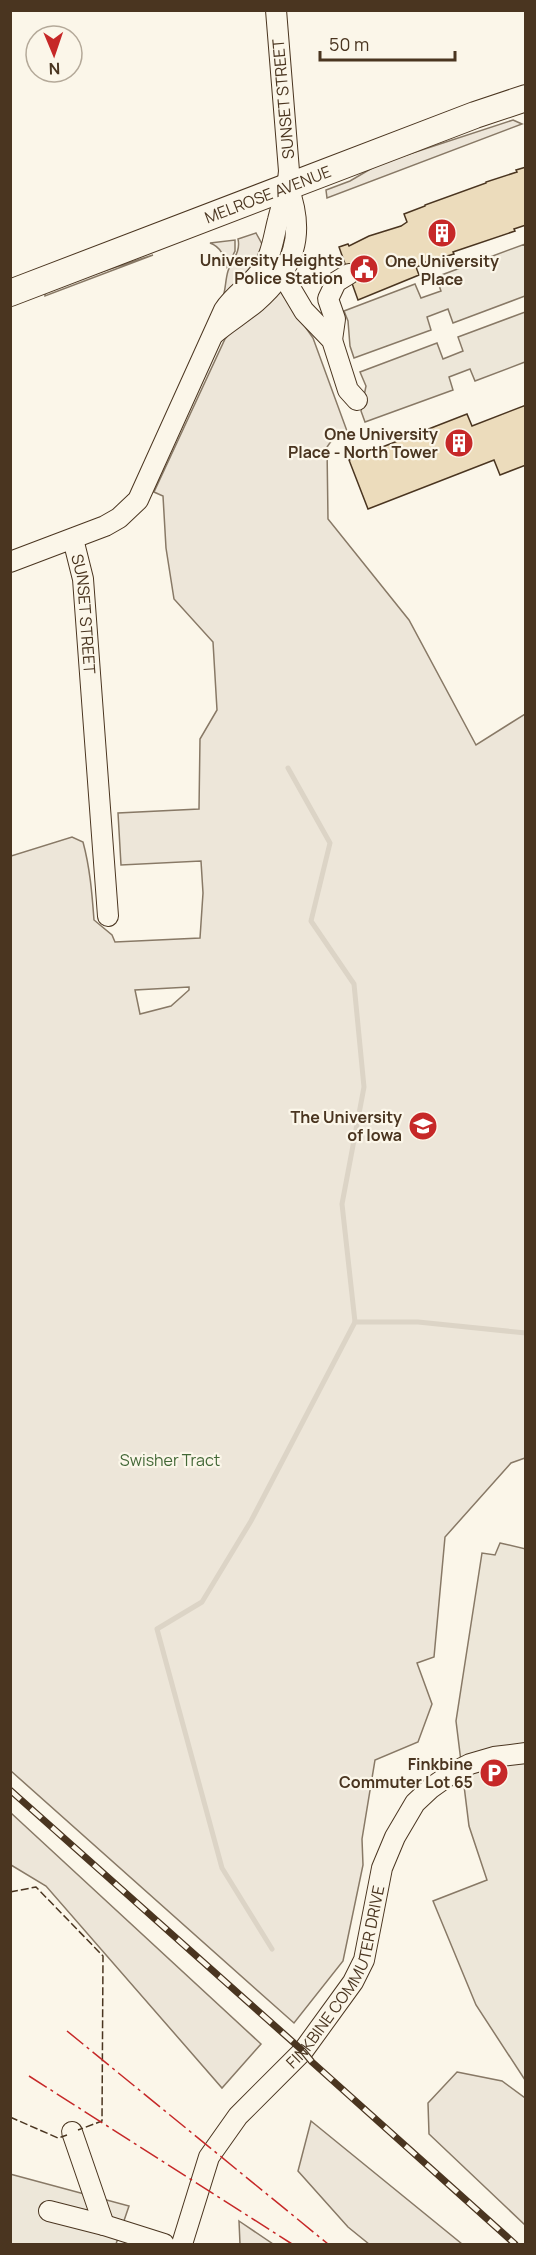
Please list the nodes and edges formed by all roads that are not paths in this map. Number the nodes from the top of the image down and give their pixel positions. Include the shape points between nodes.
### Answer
1 (276, 10) edge
2 (525, 98) edge
3 (288, 187) junction
4 (282, 274) junction
5 (349, 274) dead end
6 (10, 292) edge
7 (215, 333) junction
8 (332, 340) junction
9 (357, 400) dead end
10 (73, 539) junction
11 (10, 562) edge
12 (108, 916) dead end
13 (525, 1753) edge
14 (72, 2132) dead end
15 (49, 2211) dead end
16 (104, 2225) junction
17 (164, 2244) edge
18 (183, 2244) edge

1 - 3 street, SUNSET STREET via 289,147
2 - 3 main road, MELROSE AVENUE
3 - 4 street, SUNSET STREET via 297,213 297,234
3 - 6 main road, MELROSE AVENUE
3 - 7 street, SUNSET STREET via 267,262 231,300
4 - 7 street, SUNSET STREET via 256,303
4 - 8 street via 304,311
5 - 8 street via 336,282 328,299 335,319
7 - 10 street, SUNSET STREET via 138,501 119,519
8 - 9 street via 348,390
10 - 11 street
10 - 12 street, SUNSET STREET via 83,579
13 - 18 street, FINKBINE COMMUTER DRIVE via 470,1764 438,1783 415,1803 382,1868 364,1960 353,1982 303,2051 238,2116 209,2157
14 - 16 street
15 - 16 street
16 - 17 street

